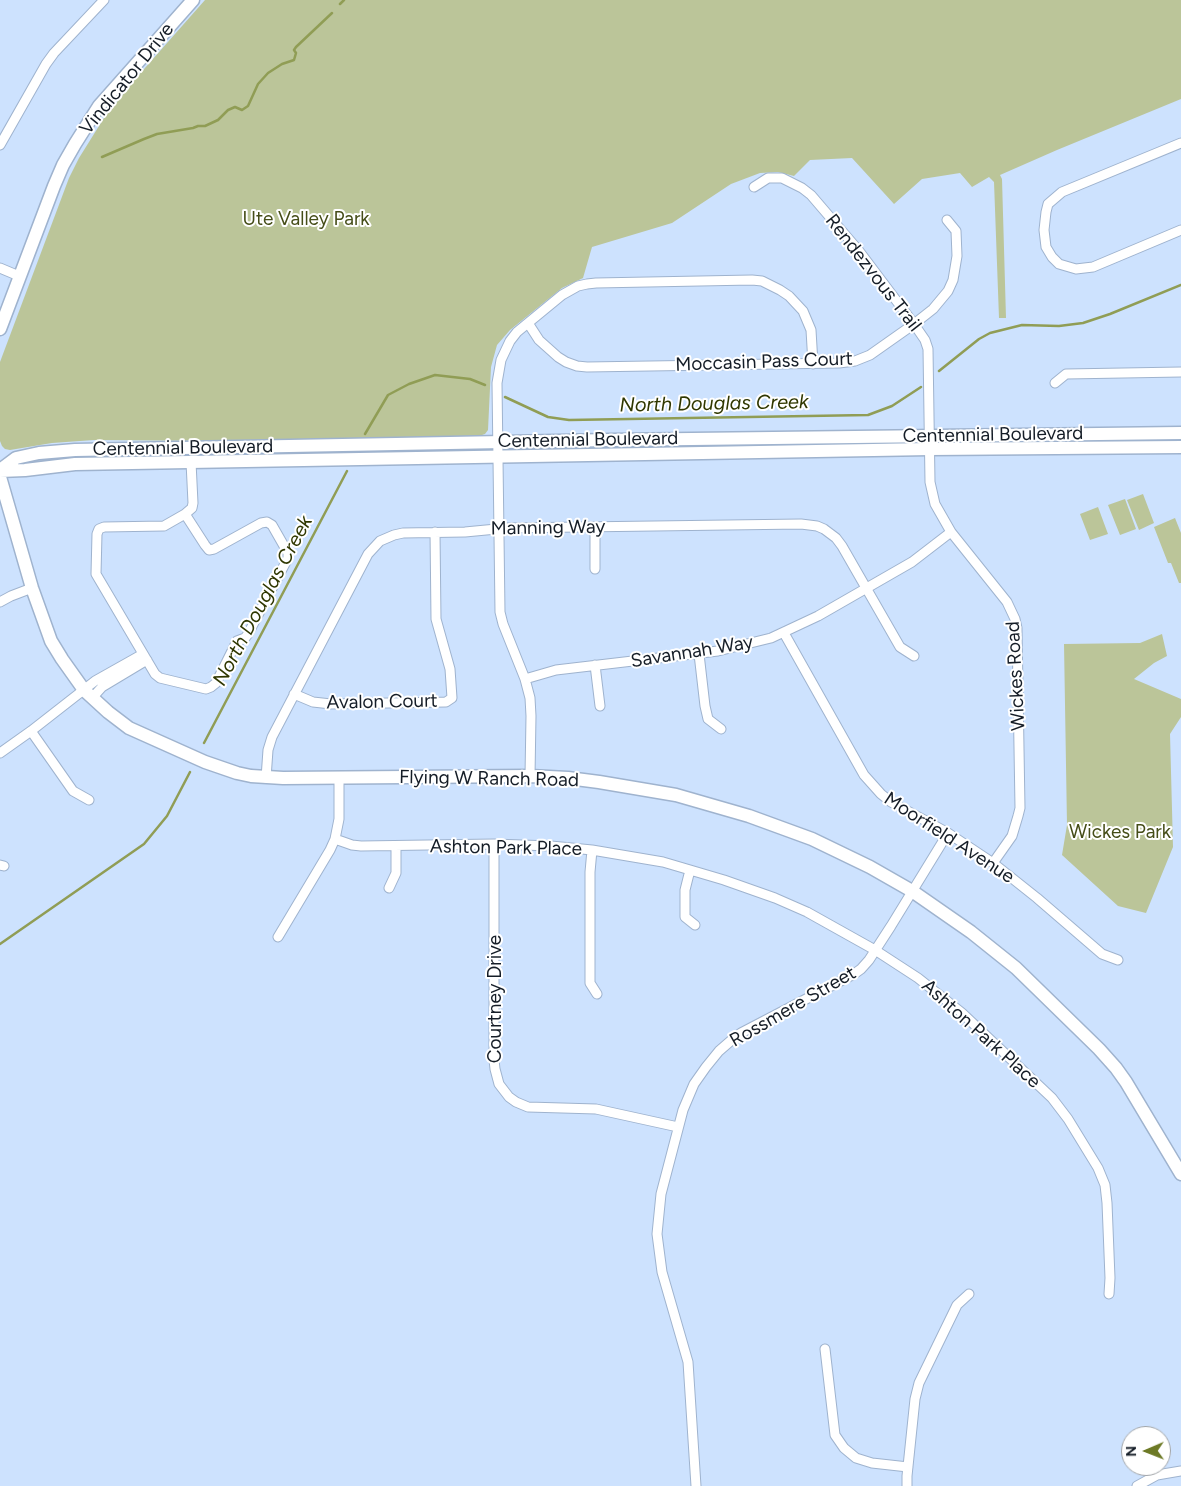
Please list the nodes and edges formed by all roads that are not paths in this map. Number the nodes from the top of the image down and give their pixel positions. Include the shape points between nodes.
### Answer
1 (104, 0) edge
2 (193, 0) edge
3 (1181, 143) edge
4 (0, 145) edge
5 (754, 187) dead end
6 (947, 220) dead end
7 (1181, 230) edge
8 (0, 268) edge
9 (20, 276) junction
10 (528, 323) junction
11 (914, 324) junction
12 (0, 329) edge
13 (1137, 362) dead end
14 (813, 364) junction
15 (1181, 372) edge
16 (1138, 373) junction
17 (1055, 383) dead end
18 (1181, 433) edge
19 (930, 436) junction
20 (497, 442) junction
21 (1181, 447) edge
22 (930, 450) junction
23 (498, 457) junction
24 (191, 462) junction
25 (0, 471) edge
26 (0, 477) edge
27 (185, 514) junction
28 (498, 528) junction
29 (594, 528) junction
30 (435, 532) junction
31 (951, 532) junction
32 (595, 569) dead end
33 (32, 588) junction
34 (866, 588) junction
35 (0, 602) edge
36 (784, 633) junction
37 (700, 654) junction
38 (914, 656) dead end
39 (145, 657) junction
40 (595, 665) junction
41 (525, 680) junction
42 (88, 694) junction
43 (294, 694) junction
44 (600, 706) dead end
45 (721, 728) dead end
46 (31, 731) junction
47 (0, 753) edge
48 (530, 776) junction
49 (266, 778) junction
50 (338, 778) junction
51 (89, 800) dead end
52 (948, 833) junction
53 (335, 839) junction
54 (494, 844) junction
55 (396, 846) junction
56 (592, 850) junction
57 (993, 863) junction
58 (690, 870) junction
59 (388, 888) dead end
60 (912, 891) junction
61 (695, 926) dead end
62 (278, 936) dead end
63 (875, 950) junction
64 (1118, 960) dead end
65 (597, 994) dead end
66 (678, 1127) junction
67 (1181, 1174) edge
68 (969, 1294) dead end
69 (1108, 1294) dead end
70 (825, 1348) dead end
71 (908, 1467) junction
72 (1181, 1471) edge
73 (696, 1486) edge
74 (907, 1486) edge
75 (1137, 1486) edge

1 - 4 street via 46,64
2 - 9 main road, Vindicator Drive via 105,100 75,144 54,186
3 - 7 street via 1055,197 1047,203 1044,239 1057,268 1076,270 1093,267
5 - 11 street, Rendezvous Trail via 772,177 782,178 811,195 859,251
6 - 11 street, Moccasin Pass Court via 956,231 957,256 953,280 938,304
8 - 9 street
9 - 12 main road, Vindicator Drive
10 - 14 street, Moccasin Pass Court via 549,350 566,362 582,367
10 - 14 street via 562,295 587,284 762,281 788,296 802,312 811,330
10 - 20 street via 510,340 500,360
11 - 14 street, Moccasin Pass Court via 863,358 846,363
11 - 19 street, Rendezvous Trail via 928,348
13 - 16 street
15 - 16 street
16 - 17 street via 1066,374
18 - 19 main road, Centennial Boulevard
19 - 20 main road, Centennial Boulevard
19 - 22 street, Rendezvous Trail
20 - 23 street
20 - 25 main road, Centennial Boulevard via 75,450 16,458
21 - 22 main road, Centennial Boulevard
22 - 23 main road, Centennial Boulevard
22 - 31 street, Wickes Road via 932,496
23 - 24 main road, Centennial Boulevard
23 - 28 street
24 - 25 main road, Centennial Boulevard via 75,464
24 - 27 street via 193,503
26 - 33 main road, Flying W Ranch Road
27 - 39 street via 164,526 104,527 97,534 96,574
27 - 39 street via 210,550 267,522 287,548 288,558 248,634 237,641 211,687 206,689 160,678
28 - 29 street, Manning Way
28 - 30 street, Manning Way
28 - 41 street via 501,618
29 - 32 street
29 - 34 street, Manning Way via 810,524 836,538
30 - 43 street, Manning Way via 394,535 373,547
30 - 43 street, Avalon Court via 436,619 450,669 452,698 446,702 331,704 313,702
31 - 34 street, Savannah Way via 912,562
31 - 57 street, Wickes Road via 1007,602 1017,628 1020,808 1012,836
33 - 35 street
33 - 42 main road, Flying W Ranch Road via 51,641
34 - 36 street, Savannah Way
34 - 38 street, Manning Way via 900,647
36 - 37 street, Savannah Way via 747,645
36 - 52 street, Moorfield Avenue via 869,782 890,802
37 - 40 street, Savannah Way
37 - 45 street via 708,719
39 - 42 street via 95,681
40 - 41 street, Savannah Way via 556,670
40 - 44 street
41 - 48 street via 531,706
42 - 46 street
42 - 49 main road, Flying W Ranch Road via 129,728 205,762 237,773
43 - 49 street, Manning Way via 269,744
46 - 47 street
46 - 51 street via 73,791
48 - 50 main road, Flying W Ranch Road
48 - 60 main road, Flying W Ranch Road via 599,782 714,805 812,839
49 - 50 main road, Flying W Ranch Road
50 - 53 street via 339,819
52 - 57 street, Moorfield Avenue
52 - 60 street, Rossmere Street
53 - 55 street, Ashton Park Place via 352,845
53 - 62 street
54 - 55 street, Ashton Park Place
54 - 56 street, Ashton Park Place
54 - 66 street, Courtney Drive via 494,1060 499,1084 509,1097 528,1107 596,1109
55 - 59 street via 396,873
56 - 58 street, Ashton Park Place
56 - 65 street via 590,983
57 - 64 street, Moorfield Avenue via 1102,954
58 - 61 street via 685,890 685,917
58 - 63 street, Ashton Park Place via 775,898
60 - 63 street, Rossmere Street
60 - 67 main road, Flying W Ranch Road via 1016,968 1099,1049 1126,1082
63 - 66 street, Rossmere Street via 854,974 727,1044 694,1084
63 - 69 street, Ashton Park Place via 918,978 962,1013 1052,1098 1068,1119 1105,1185 1108,1203
66 - 73 street, Rossmere Street via 661,1194 657,1234 662,1272 688,1362
68 - 71 street via 957,1305 919,1383
70 - 71 street via 835,1435 844,1448 864,1461
71 - 74 street
72 - 75 street via 1157,1475

